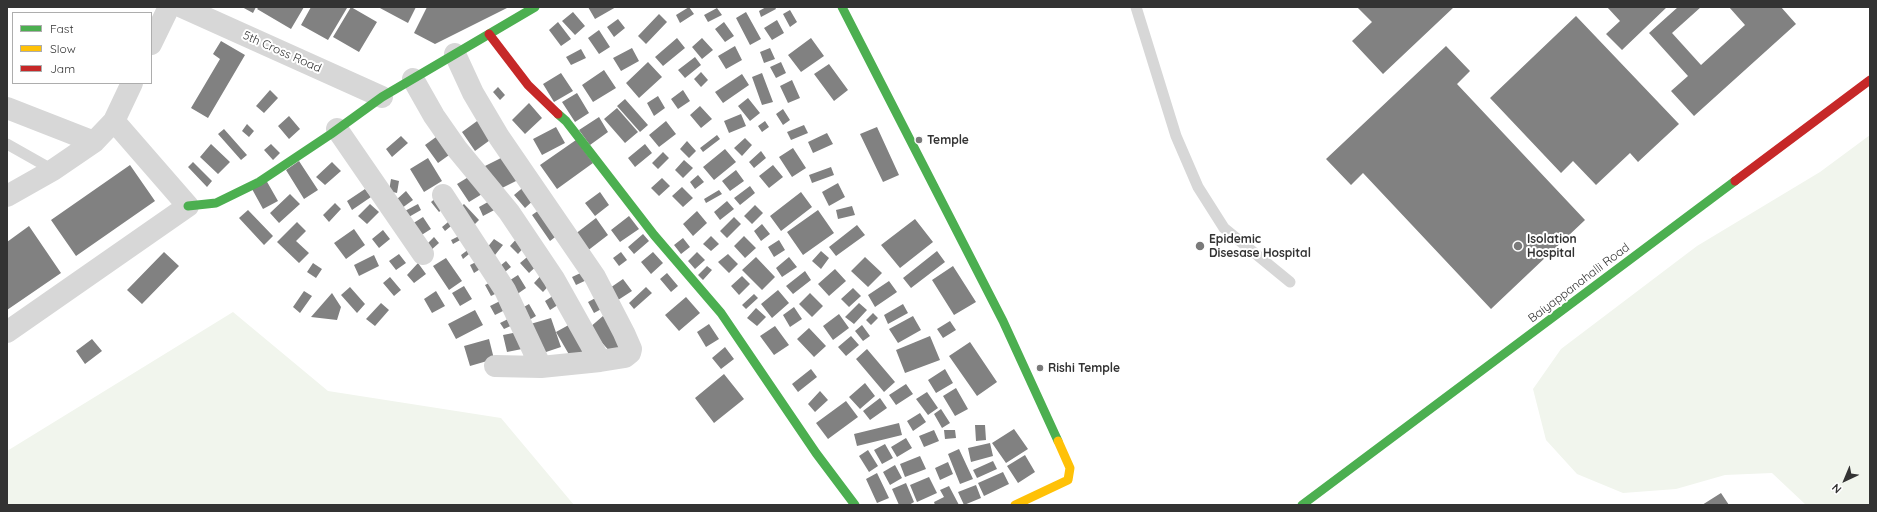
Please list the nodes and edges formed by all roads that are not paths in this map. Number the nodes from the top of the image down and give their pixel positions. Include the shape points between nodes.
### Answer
1 (169, 7) edge
2 (182, 7) edge
3 (535, 7) edge
4 (842, 7) edge
5 (1136, 7) edge
6 (489, 34) junction
7 (152, 42) edge
8 (455, 54) junction
9 (413, 79) junction
10 (1870, 80) edge
11 (132, 84) edge
12 (382, 98) junction
13 (7, 108) edge
14 (114, 121) junction
15 (337, 129) junction
16 (94, 142) junction
17 (7, 144) edge
18 (53, 170) junction
19 (443, 195) dead end
20 (7, 196) edge
21 (188, 206) junction
22 (423, 254) dead end
23 (1290, 282) dead end
24 (7, 332) edge
25 (600, 361) junction
26 (495, 366) dead end
27 (541, 367) junction
28 (855, 505) edge
29 (1015, 505) edge
30 (1302, 505) edge

1 - 7 street
2 - 12 street, 5th Cross Road
3 - 6 street
4 - 29 street via 1003,321 1070,468 1068,480
5 - 23 lane via 1176,136 1198,187 1224,228
6 - 8 street
6 - 28 street via 528,85 566,121 654,235 721,313 816,453
8 - 9 street
8 - 25 street via 473,93 499,137 595,277 624,333 630,353
9 - 12 street
9 - 25 street via 457,149 509,212 550,273
10 - 30 street, Baiyappanahalli Road
11 - 14 street
12 - 15 street
13 - 16 street
14 - 16 street
14 - 21 street
15 - 21 street via 258,182 216,203
15 - 22 street
16 - 18 street
17 - 18 lane
18 - 20 street
19 - 27 street via 505,290
21 - 24 street
25 - 27 street
26 - 27 street

